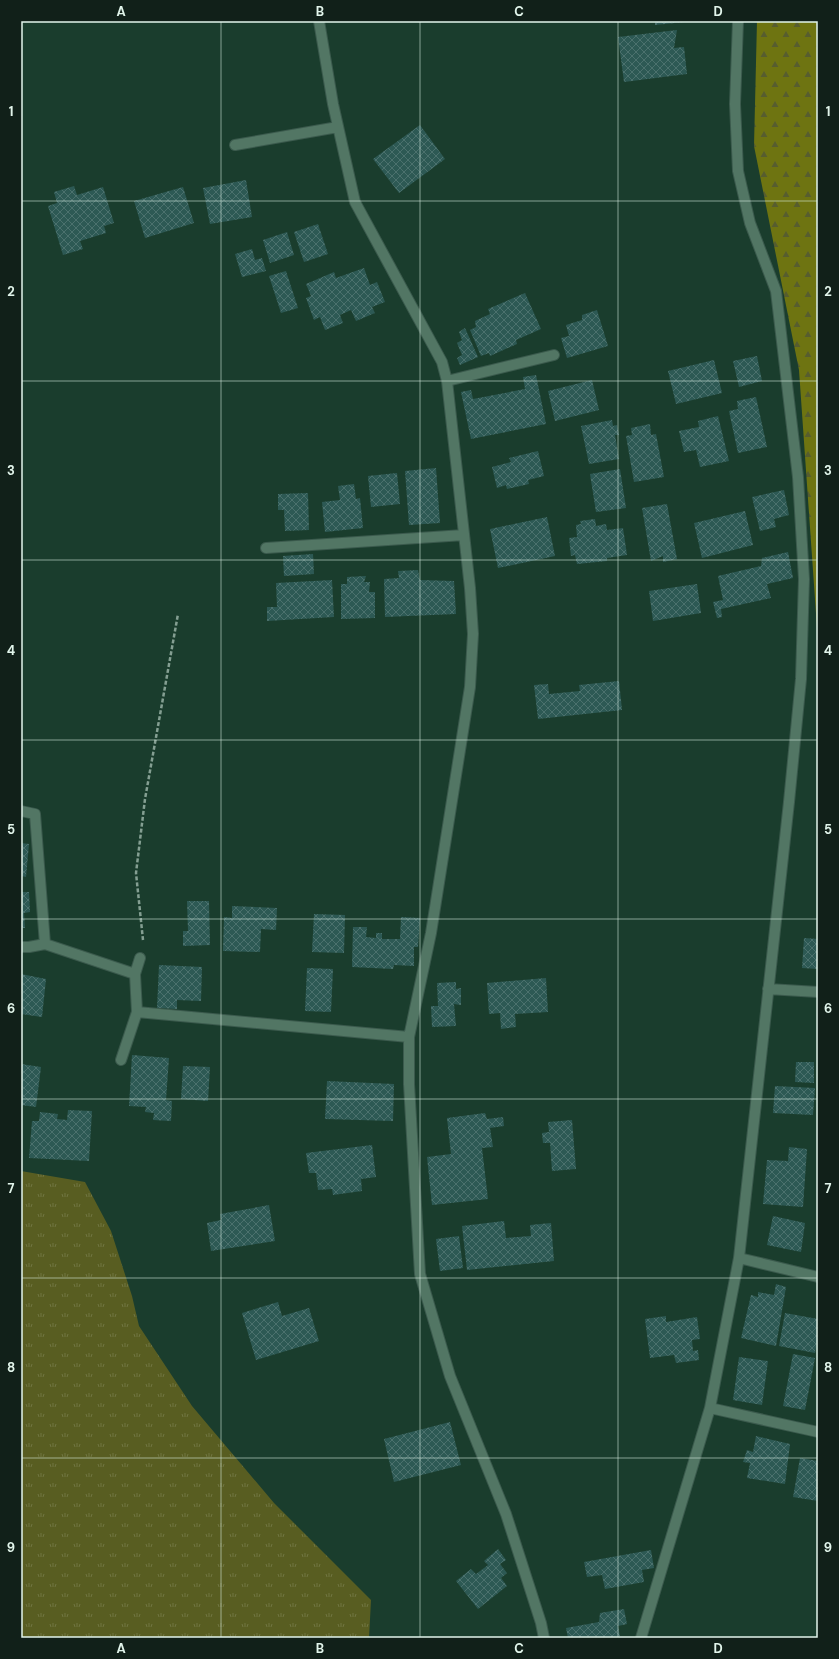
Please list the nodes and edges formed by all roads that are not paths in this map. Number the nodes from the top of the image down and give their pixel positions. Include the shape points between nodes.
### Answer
1 (319, 21) edge
2 (738, 21) edge
3 (338, 127) junction
4 (235, 144) dead end
5 (554, 355) dead end
6 (447, 380) junction
7 (464, 535) junction
8 (266, 548) dead end
9 (21, 811) edge
10 (45, 944) junction
11 (21, 947) edge
12 (140, 958) road end
13 (135, 974) junction
14 (768, 989) junction
15 (818, 992) edge
16 (137, 1012) junction
17 (408, 1037) junction
18 (121, 1060) dead end
19 (739, 1258) junction
20 (818, 1277) edge
21 (710, 1408) junction
22 (818, 1432) edge
23 (544, 1638) edge
24 (641, 1638) edge

1 - 3 street
2 - 14 street via 735,104 738,171 750,223 776,291 798,477 804,579 801,679
3 - 4 street
3 - 6 street via 355,202 442,362
5 - 6 street
6 - 7 street
7 - 8 street
7 - 17 street via 473,634 470,687 431,933
9 - 10 street via 34,814
10 - 11 street
10 - 13 street
12 - 13 street
13 - 16 street
14 - 15 street
14 - 19 street
16 - 17 street
16 - 18 street
17 - 23 street via 420,1274 450,1376 506,1514
19 - 20 street
19 - 21 street
21 - 22 street
21 - 24 street

